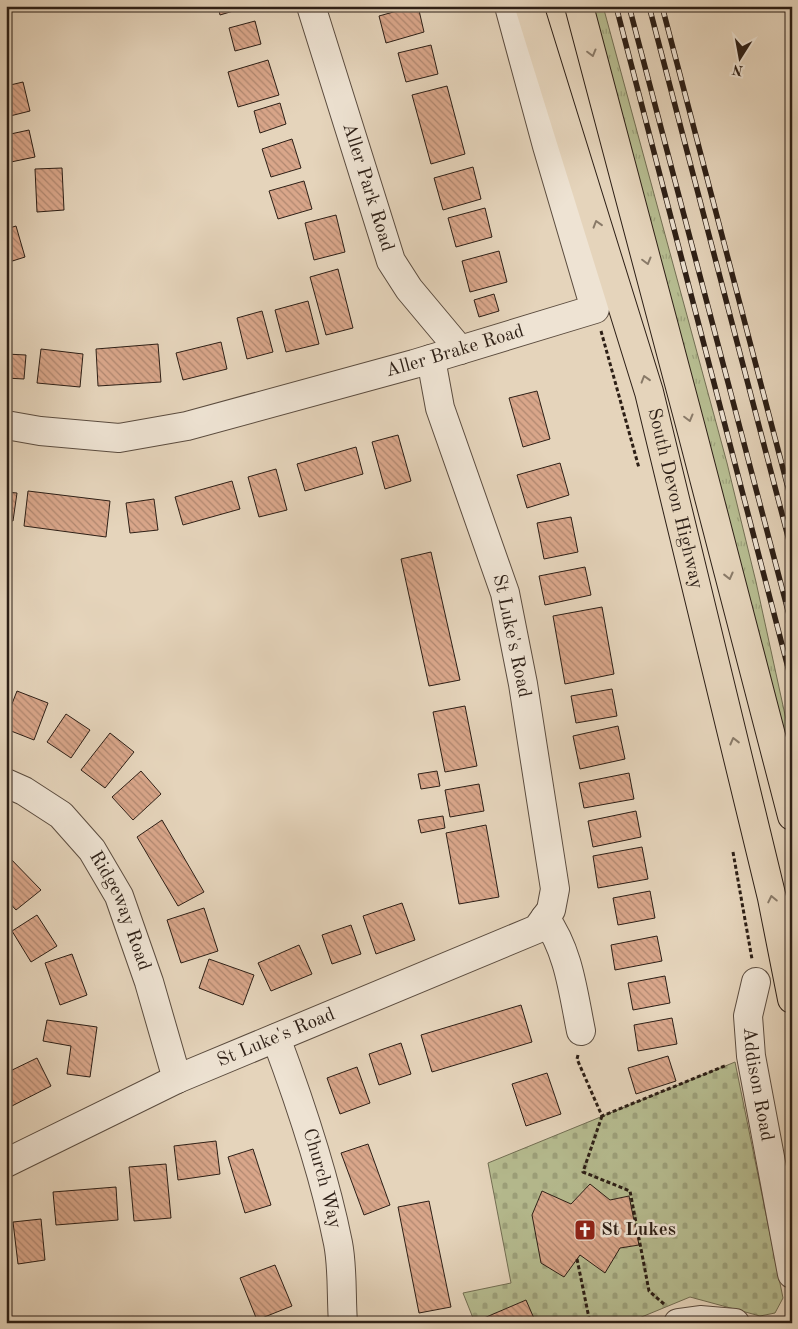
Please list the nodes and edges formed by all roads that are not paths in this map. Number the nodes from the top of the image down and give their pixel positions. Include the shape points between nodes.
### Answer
1 (311, 6) edge
2 (510, 6) edge
3 (529, 6) edge
4 (579, 6) edge
5 (460, 350) junction
6 (431, 359) junction
7 (6, 425) edge
8 (6, 783) edge
9 (792, 816) edge
10 (545, 918) junction
11 (756, 982) road end
12 (792, 998) edge
13 (581, 1031) road end
14 (276, 1038) junction
15 (177, 1079) junction
16 (6, 1163) edge
17 (792, 1274) edge
18 (681, 1322) edge
19 (343, 1323) edge
20 (735, 1323) edge

1 - 5 street, Aller Park Road via 390,261 408,289
2 - 5 street, Aller Brake Road via 595,309
12 -> 3 highway, South Devon Highway via 772,898 650,392
4 -> 9 highway, South Devon Highway
5 - 6 street, Aller Brake Road
6 - 7 street, Aller Brake Road via 187,426 119,438
6 - 10 street, St Luke's Road via 440,408 505,592 555,889 551,910
8 - 15 street, Ridgeway Road via 61,815 92,850 119,896 150,982
10 - 13 street via 555,931 565,955
10 - 14 street, St Luke's Road via 537,929 509,942
11 - 17 street, Addison Road via 748,1016 751,1056
14 - 15 street, St Luke's Road
14 - 19 street, Church Way via 321,1175 338,1245
15 - 16 street, St Luke's Road
18 - 20 street

